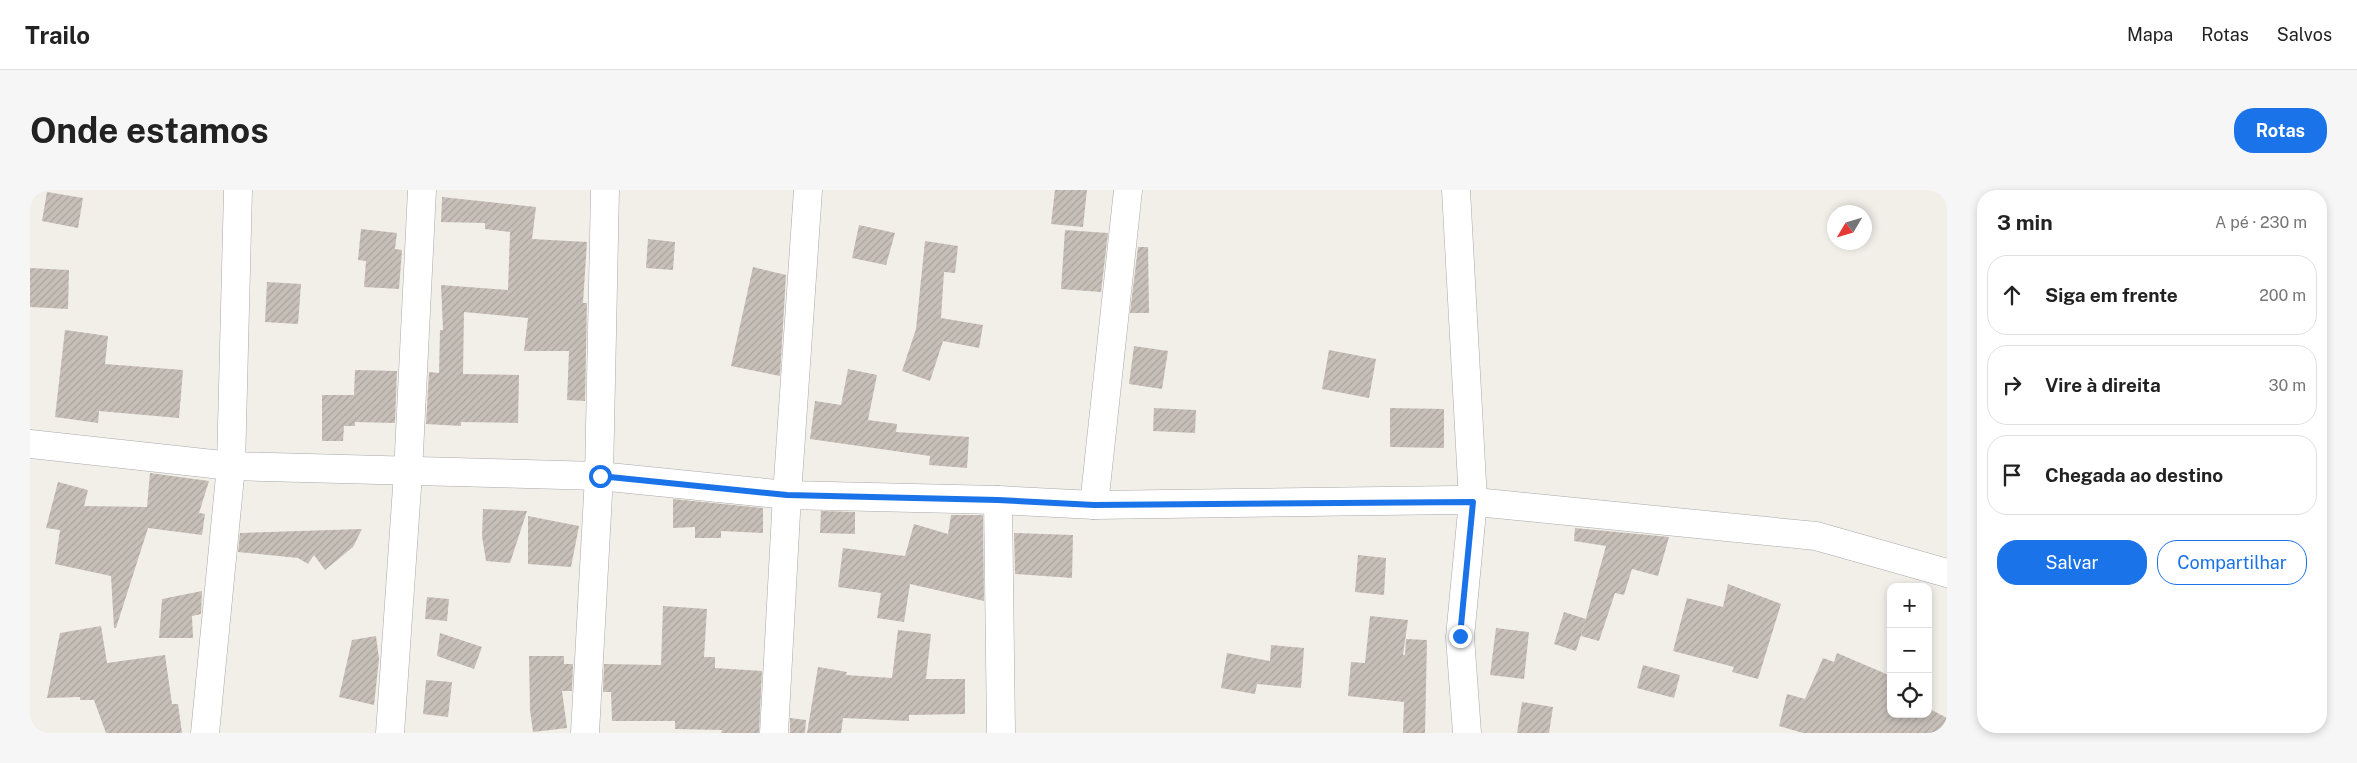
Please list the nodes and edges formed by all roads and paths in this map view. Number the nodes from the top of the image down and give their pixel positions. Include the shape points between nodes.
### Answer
1 (238, 190) edge
2 (422, 190) edge
3 (605, 190) edge
4 (808, 190) edge
5 (1128, 190) edge
6 (1456, 190) edge
7 (30, 444) edge
8 (231, 466) junction
9 (408, 473) junction
10 (600, 476) junction
11 (787, 495) junction
12 (998, 500) junction
13 (1473, 502) junction
14 (1094, 505) junction
15 (1947, 573) edge
16 (205, 733) edge
17 (390, 733) edge
18 (585, 733) edge
19 (774, 733) edge
20 (1001, 733) edge
21 (1468, 733) edge

1 - 8 street
2 - 9 street
3 - 10 street
4 - 11 street
5 - 14 street
6 - 13 street
7 - 8 street
8 - 9 street
8 - 16 street
9 - 10 street
9 - 17 street
10 - 11 street
10 - 18 street
11 - 12 street
11 - 19 street
12 - 14 street
12 - 20 street
13 - 14 street
13 - 15 street via 1816,536
13 - 21 street via 1460,636

